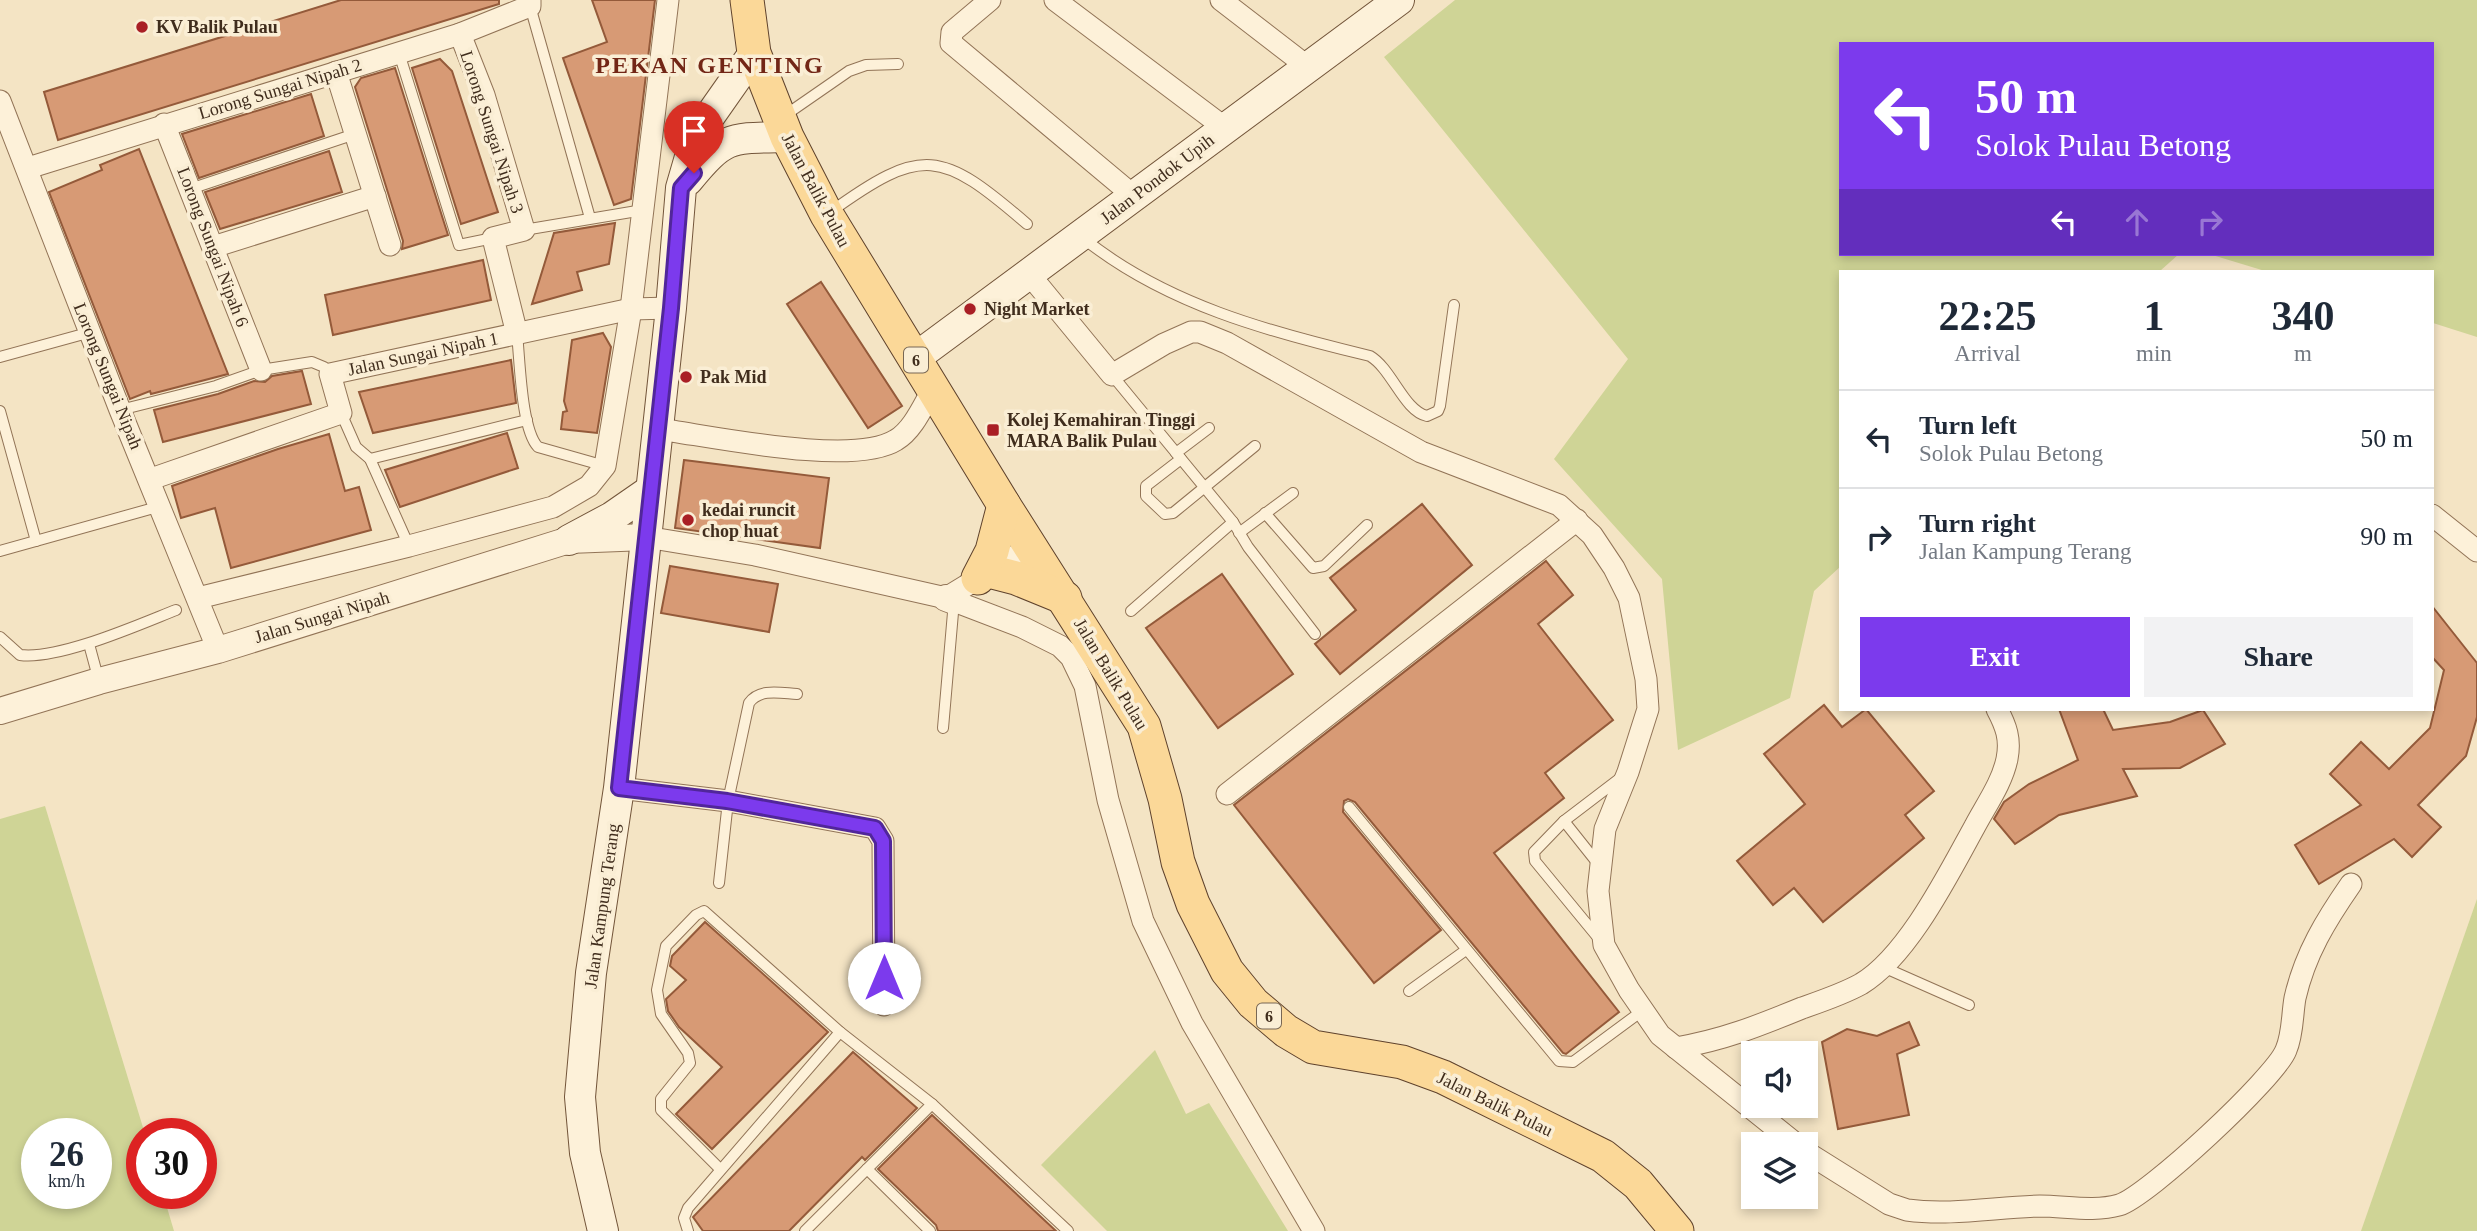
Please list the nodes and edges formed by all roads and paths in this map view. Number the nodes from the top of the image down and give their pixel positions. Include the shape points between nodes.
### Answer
1 (668, 0) edge
2 (747, 0) edge
3 (990, 0) edge
4 (1055, 0) edge
5 (1221, 0) edge
6 (1390, 2) edge
7 (530, 3) edge
8 (460, 34) junction
9 (399, 52) junction
10 (754, 53) junction
11 (898, 64) dead end
12 (1308, 67) junction
13 (336, 72) junction
14 (0, 101) edge
15 (164, 124) junction
16 (783, 128) junction
17 (1225, 128) junction
18 (355, 134) junction
19 (8, 145) edge
20 (28, 167) junction
21 (681, 188) junction
22 (190, 189) junction
23 (374, 196) junction
24 (1135, 197) junction
25 (643, 210) junction
26 (827, 215) junction
27 (590, 218) junction
28 (1027, 225) dead end
29 (524, 230) junction
30 (1081, 236) junction
31 (493, 238) junction
32 (390, 245) dead end
33 (213, 247) junction
34 (1029, 274) junction
35 (1454, 305) dead end
36 (671, 308) junction
37 (631, 310) junction
38 (91, 332) junction
39 (517, 334) junction
40 (0, 357) edge
41 (915, 358) junction
42 (261, 370) junction
43 (330, 374) junction
44 (1112, 375) junction
45 (933, 389) junction
46 (120, 410) junction
47 (0, 411) edge
48 (341, 413) junction
49 (527, 420) junction
50 (1209, 428) dead end
51 (658, 429) junction
52 (1255, 446) dead end
53 (1178, 456) junction
54 (370, 459) junction
55 (605, 466) junction
56 (151, 479) junction
57 (1205, 488) junction
58 (651, 490) junction
59 (1293, 493) dead end
60 (1004, 505) junction
61 (161, 506) junction
62 (1265, 513) junction
63 (2434, 517) edge
64 (1577, 520) junction
65 (1233, 522) junction
66 (1367, 525) dead end
67 (1239, 533) junction
68 (646, 537) junction
69 (569, 540) junction
70 (36, 541) junction
71 (409, 546) junction
72 (1031, 546) junction
73 (0, 551) edge
74 (2477, 551) edge
75 (967, 587) junction
76 (198, 598) junction
77 (1065, 598) junction
78 (176, 610) dead end
79 (1130, 611) dead end
80 (1315, 635) dead end
81 (0, 637) edge
82 (89, 644) junction
83 (218, 650) junction
84 (99, 681) junction
85 (797, 694) dead end
86 (0, 711) edge
87 (1998, 711) edge
88 (943, 728) dead end
89 (1628, 772) junction
90 (619, 788) junction
91 (1227, 794) dead end
92 (727, 801) junction
93 (1349, 807) dead end
94 (1564, 821) junction
95 (1599, 865) junction
96 (719, 883) dead end
97 (2351, 884) dead end
98 (1604, 945) junction
99 (1466, 950) junction
100 (1883, 967) junction
101 (1409, 991) dead end
102 (884, 1005) dead end
103 (1969, 1005) dead end
104 (1642, 1011) junction
105 (840, 1032) junction
106 (1676, 1048) junction
107 (932, 1104) junction
108 (1781, 1132) edge
109 (1818, 1160) edge
110 (720, 1168) junction
111 (867, 1169) junction
112 (603, 1231) edge
113 (688, 1231) edge
114 (806, 1231) edge
115 (930, 1231) edge
116 (1068, 1231) edge
117 (1314, 1231) edge
118 (1677, 1231) edge

1 - 25 street
2 - 10 main road, Jalan Balik Pulau / 6
3 - 24 street via 953,32 951,43
4 - 17 street
5 - 12 street
6 - 12 main road, Jalan Pondok Upih
7 - 8 street, Lorong Sungai Nipah 2
7 - 27 lane
8 - 9 street, Lorong Sungai Nipah 2
8 - 29 street, Lorong Sungai Nipah 3 via 484,95
9 - 13 street, Lorong Sungai Nipah 2
9 - 31 lane via 458,245
10 - 16 main road, Jalan Balik Pulau / 6
10 - 21 main road, Jalan Kampung Terang via 707,120
11 - 16 lane via 866,65 849,71
12 - 17 main road, Jalan Pondok Upih
13 - 15 street, Lorong Sungai Nipah 2
13 - 18 street
14 - 19 street, Lorong Sungai Nipah
15 - 20 street, Lorong Sungai Nipah 2
15 - 22 street, Lorong Sungai Nipah 6
16 - 21 main road via 720,145
16 - 26 main road, Jalan Balik Pulau / 6
17 - 24 main road, Jalan Pondok Upih
18 - 22 lane
18 - 23 street
19 - 20 street, Lorong Sungai Nipah
20 - 38 street, Lorong Sungai Nipah
21 - 36 main road, Jalan Kampung Terang
22 - 33 street, Lorong Sungai Nipah 6
23 - 32 street
23 - 33 street
24 - 30 main road, Jalan Pondok Upih
25 - 27 lane
25 - 37 street
26 - 28 lane via 883,176 912,166 941,165 965,175
26 - 41 main road, Jalan Balik Pulau / 6
27 - 29 lane
29 - 31 street
30 - 34 main road, Jalan Pondok Upih
30 - 35 lane via 1127,270 1195,303 1261,328 1370,356 1383,366 1415,411 1427,416 1440,406
31 - 39 street
33 - 42 street, Lorong Sungai Nipah 6
34 - 41 main road, Jalan Pondok Upih
34 - 44 street
36 - 37 street, Jalan Sungai Nipah 1
36 - 51 main road, Jalan Kampung Terang
37 - 39 street, Jalan Sungai Nipah 1
37 - 55 street
38 - 40 lane
38 - 46 street, Lorong Sungai Nipah
39 - 43 street, Jalan Sungai Nipah 1
39 - 49 lane
41 - 45 main road, Jalan Balik Pulau / 6
42 - 43 lane via 312,362
42 - 46 lane
43 - 48 street, Jalan Sungai Nipah 1
44 - 53 lane
44 - 64 street via 1177,337 1200,332 1227,342 1421,452 1542,496
45 - 51 street via 899,439 867,450 830,452
45 - 60 main road, Jalan Balik Pulau / 6
46 - 56 street, Lorong Sungai Nipah
47 - 70 lane
48 - 54 lane via 356,447
48 - 56 street
49 - 54 lane
49 - 55 lane via 538,447
50 - 53 lane
51 - 58 main road, Jalan Kampung Terang
52 - 57 lane
53 - 57 lane
53 - 57 lane via 1146,486 1146,496 1160,512 1169,514
54 - 71 lane
55 - 71 street via 589,486 553,507
56 - 61 street, Lorong Sungai Nipah
57 - 65 lane
58 - 68 main road, Jalan Kampung Terang
58 - 69 main road
59 - 62 lane
60 - 72 main road, Jalan Balik Pulau / 6
60 - 75 main road via 992,551
61 - 70 lane
61 - 76 street, Lorong Sungai Nipah
62 - 66 lane via 1313,568 1324,566
62 - 67 lane
63 - 74 street
64 - 89 street via 1614,568 1629,598 1639,641 1648,709
64 - 91 street
65 - 67 lane
65 - 79 lane
67 - 80 lane
68 - 69 street, Jalan Sungai Nipah
68 - 75 street
68 - 90 main road, Jalan Kampung Terang
69 - 83 street, Jalan Sungai Nipah
70 - 73 lane
71 - 76 street
72 - 75 street
72 - 77 main road, Jalan Balik Pulau / 6
75 - 77 main road via 1016,578
75 - 88 lane
75 - 117 street via 989,612 1060,646 1079,671 1108,800 1143,921 1192,1023
76 - 83 street, Lorong Sungai Nipah
77 - 118 main road, Jalan Balik Pulau / 6 via 1144,726 1193,904 1227,971 1253,1003 1286,1031 1313,1046 1402,1062 1443,1077 1603,1156 1639,1184
78 - 82 lane
81 - 82 lane via 26,656
82 - 84 lane
83 - 84 street, Jalan Sungai Nipah
84 - 86 street, Jalan Sungai Nipah
85 - 92 lane via 764,693 749,704
87 - 100 street via 2009,744 2003,774 1946,879
89 - 94 lane
89 - 95 street via 1605,829
90 - 92 street
90 - 112 main road, Jalan Kampung Terang via 592,972 580,1097 585,1153
92 - 96 lane
92 - 102 street via 875,828 883,841
93 - 99 lane
94 - 95 lane
94 - 98 lane via 1536,847 1534,856
95 - 98 street
97 - 109 street via 2312,946 2280,1063 2150,1186 2121,1205 1907,1210
98 - 104 street
99 - 101 lane
99 - 104 lane via 1559,1061 1573,1062
100 - 103 lane
100 - 106 street via 1862,984 1833,996 1717,1041
104 - 106 street
105 - 107 lane
105 - 110 lane
105 - 110 lane via 709,913 700,912 666,946 658,1006 690,1063 660,1104
106 - 108 street
107 - 111 lane
107 - 116 lane
110 - 113 lane via 685,1214
111 - 114 lane
111 - 115 lane

